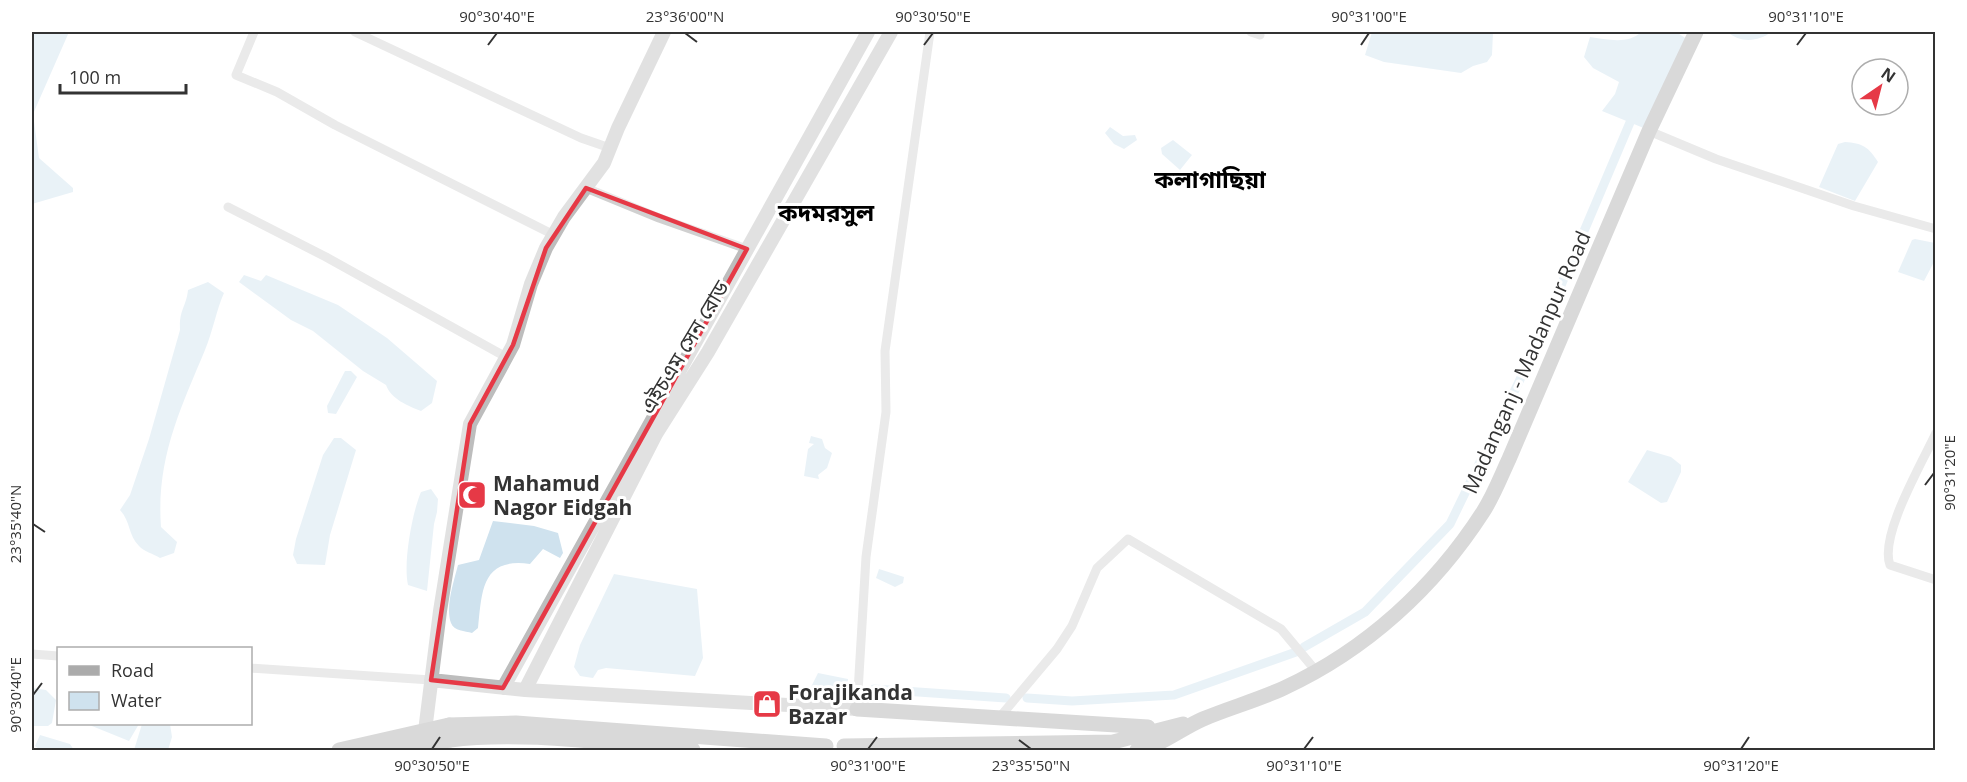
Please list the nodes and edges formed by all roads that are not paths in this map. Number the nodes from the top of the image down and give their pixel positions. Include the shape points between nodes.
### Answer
1 (254, 32) edge
2 (355, 32) edge
3 (664, 32) edge
4 (868, 32) edge
5 (891, 32) edge
6 (930, 32) edge
7 (1696, 32) edge
8 (1649, 130) junction
9 (610, 148) junction
10 (586, 188) junction
11 (228, 207) dead end
12 (1935, 228) edge
13 (554, 235) junction
14 (747, 249) junction
15 (506, 357) junction
16 (1935, 434) edge
17 (1935, 580) edge
18 (32, 654) edge
19 (57, 656) edge
20 (252, 668) edge
21 (1316, 671) junction
22 (431, 680) junction
23 (502, 688) junction
24 (525, 690) junction
25 (857, 710) junction
26 (999, 718) junction
27 (1200, 720) junction
28 (1168, 727) junction
29 (515, 730) junction
30 (450, 733) junction
31 (826, 746) dead end
32 (844, 746) dead end
33 (339, 750) edge
34 (385, 750) edge
35 (422, 750) edge
36 (693, 750) edge
37 (1137, 750) edge

1 - 13 street via 236,75 278,92 335,125
2 - 9 street
3 - 9 main road
4 - 14 main road, এইচএম সেন রোড
5 - 24 main road, এইচএম সেন রোড via 719,333 656,434
6 - 25 street via 885,351 886,412 866,557
7 - 8 main road, Madanganj - Madanpur Road
8 - 12 street via 1716,159 1854,206
8 - 21 main road, Madanganj - Madanpur Road via 1484,510 1448,562 1391,619 1354,649
9 - 10 main road
10 - 13 main road
10 - 14 street
11 - 15 street
13 - 15 main road via 531,284
14 - 23 main road, এইচএম সেন রোড
15 - 22 main road via 470,424
16 - 17 street via 1887,549 1890,565
18 - 19 street
20 - 22 street
21 - 26 street via 1281,629 1128,539 1097,568 1072,626 1057,649
21 - 27 main road, Madanganj - Madanpur Road
22 - 23 main road
22 - 35 main road
23 - 24 main road
24 - 25 main road
25 - 26 main road
26 - 28 main road via 1129,728
27 - 28 main road, Madanganj - Madanpur Road
27 - 37 main road, Madanganj - Madanpur Road via 1159,743
28 - 32 main road, Madanganj - Madanpur Road via 1113,742
29 - 30 main road via 476,736
29 - 31 main road
29 - 36 main road
30 - 33 main road, bridge
30 - 34 main road, bridge

